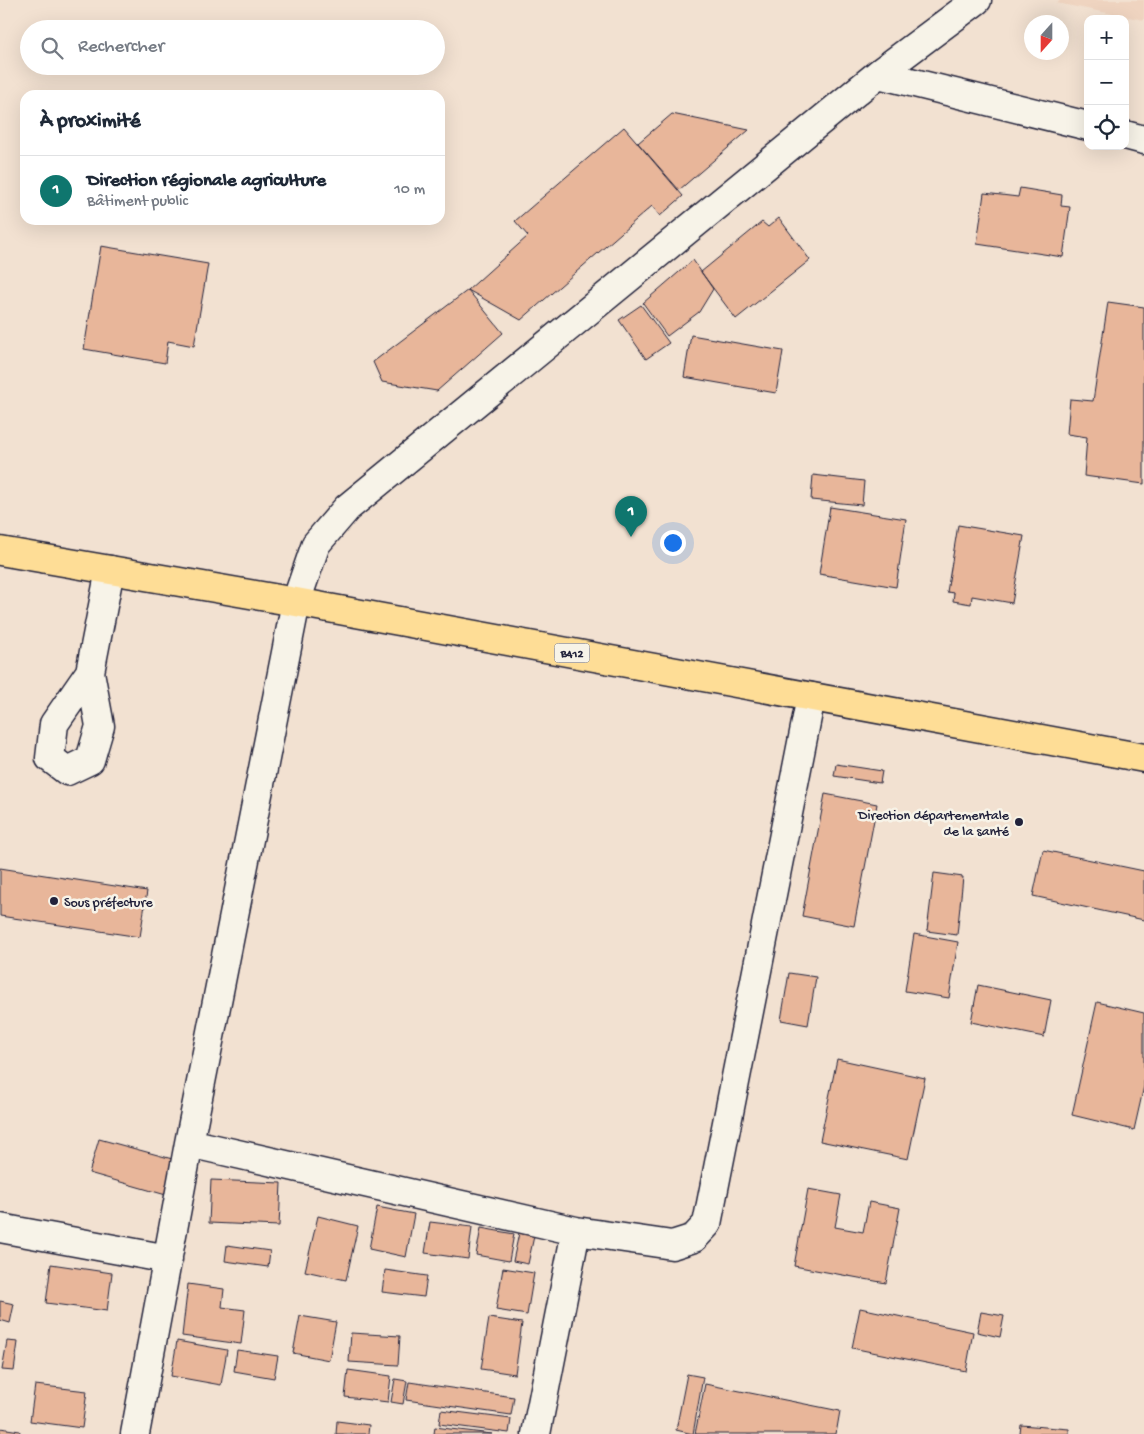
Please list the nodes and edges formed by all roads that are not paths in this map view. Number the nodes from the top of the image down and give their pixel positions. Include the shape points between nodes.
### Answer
1 (977, 0) edge
2 (878, 74) junction
3 (1084, 125) edge
4 (1129, 136) edge
5 (1144, 140) edge
6 (0, 551) edge
7 (110, 570) junction
8 (296, 602) junction
9 (90, 672) dead end
10 (811, 697) junction
11 (1144, 758) edge
12 (189, 1143) junction
13 (0, 1228) edge
14 (576, 1231) junction
15 (168, 1260) junction
16 (135, 1434) edge
17 (536, 1434) edge

1 - 2 street
2 - 3 street
2 - 8 street via 347,508 316,544
4 - 5 street
6 - 7 main road, B412
7 - 8 main road, B412
7 - 9 street
8 - 10 main road, B412
8 - 12 street
10 - 11 main road, B412
10 - 14 street via 707,1224 694,1238 672,1245
12 - 14 street
12 - 15 street
13 - 15 street
14 - 17 street
15 - 16 street

